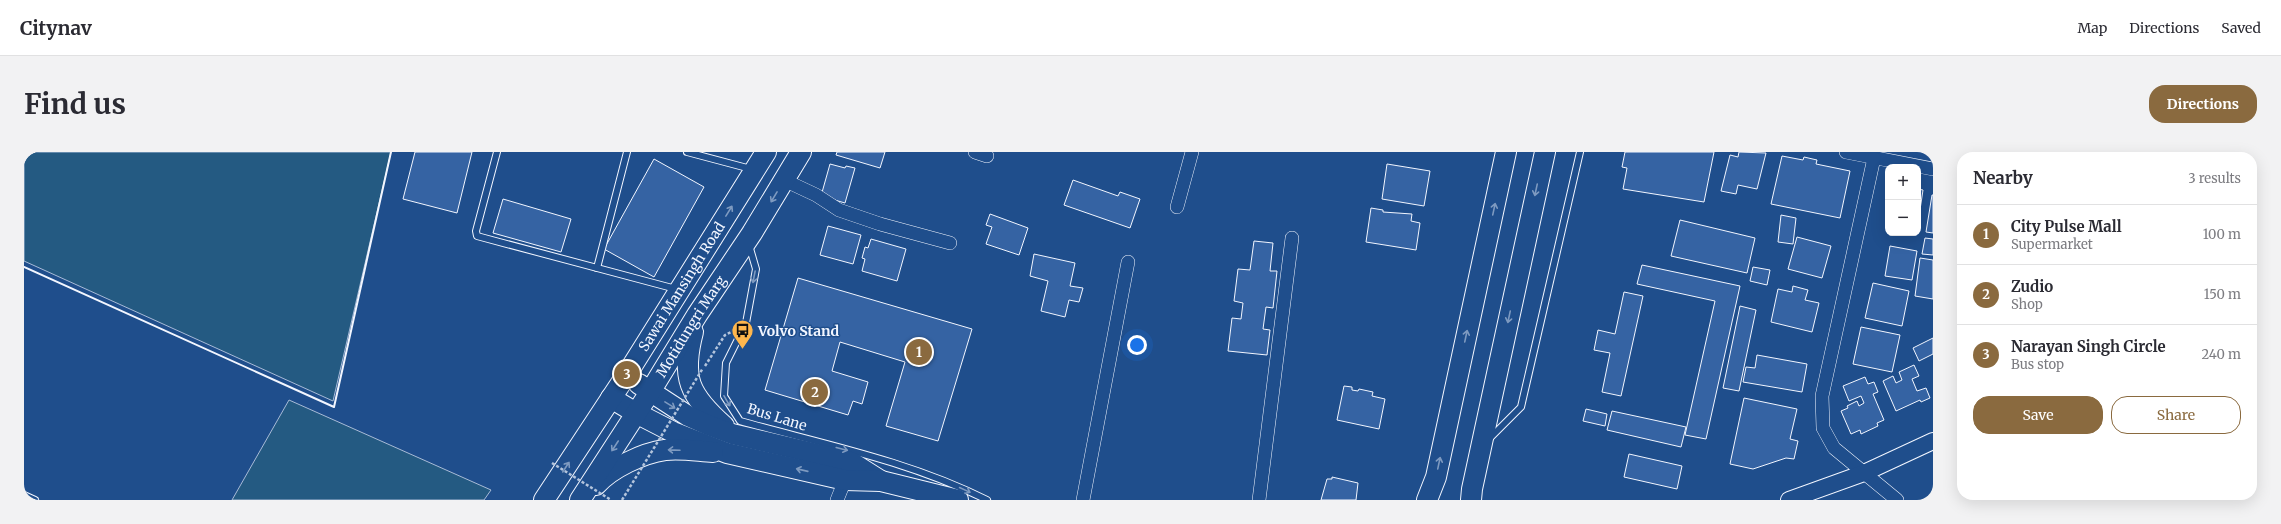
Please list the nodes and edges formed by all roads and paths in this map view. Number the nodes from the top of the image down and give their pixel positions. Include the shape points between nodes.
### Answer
1 (497, 152) edge
2 (627, 152) edge
3 (687, 152) edge
4 (766, 152) edge
5 (801, 152) edge
6 (975, 152) edge
7 (1192, 152) edge
8 (1506, 152) edge
9 (1545, 152) edge
10 (1580, 152) edge
11 (1846, 152) edge
12 (987, 156) dead end
13 (1874, 158) junction
14 (1933, 169) edge
15 (755, 170) junction
16 (784, 180) junction
17 (1177, 207) dead end
18 (1292, 238) dead end
19 (748, 239) junction
20 (950, 242) dead end
21 (1128, 262) dead end
22 (597, 268) junction
23 (679, 290) junction
24 (697, 314) junction
25 (725, 335) dead end
26 (627, 374) junction
27 (650, 392) junction
28 (611, 398) junction
29 (636, 413) junction
30 (1933, 441) edge
31 (729, 443) junction
32 (1480, 448) junction
33 (552, 463) dead end
34 (1864, 473) junction
35 (845, 480) junction
36 (881, 481) junction
37 (24, 494) edge
38 (35, 500) edge
39 (544, 500) edge
40 (581, 500) edge
41 (611, 500) edge
42 (622, 500) edge
43 (837, 500) edge
44 (958, 500) edge
45 (987, 500) edge
46 (1083, 500) edge
47 (1259, 500) edge
48 (1427, 500) edge
49 (1471, 500) edge
50 (1789, 500) edge
51 (1897, 500) edge

1 - 22 lane via 476,231 477,236
2 - 22 lane
3 - 15 lane
4 - 15 main road, Sawai Mansingh Road
5 - 16 main road, Motidungri Marg
6 - 12 street
7 - 17 street
48 -> 8 main road via 1436,477
9 -> 32 main road
10 - 32 lane via 1521,407
11 - 13 street
13 - 14 street
13 - 34 street via 1822,396 1823,428 1834,448
23 -> 15 main road, Sawai Mansingh Road
16 -> 19 main road, Motidungri Marg
16 - 20 street via 816,195 839,210 880,224
18 - 47 street
19 - 24 main road, Motidungri Marg
19 -> 45 lane, Bus Lane via 756,269 746,323 726,363 724,396 740,421 884,459 928,474
21 - 46 street
22 - 23 lane
23 - 26 main road, Sawai Mansingh Road
24 - 27 main road, Motidungri Marg
24 - 31 main road via 688,351 687,377 701,406
25 - 42 path, bridge
26 - 27 main road
26 - 28 main road, Sawai Mansingh Road
27 - 29 main road, Motidungri Marg
27 -> 31 main road
28 - 29 main road
39 -> 28 main road, Sawai Mansingh Road
29 - 31 main road via 673,432
29 -> 40 main road, Motidungri Marg
30 - 34 street
35 -> 31 main road
31 - 36 main road via 851,462
31 -> 40 main road via 665,450 626,462 605,475
32 - 49 main road
33 - 41 path, bridge
34 - 50 street
34 - 51 street
35 - 36 main road
35 - 43 street
36 - 44 main road
37 - 38 lane

